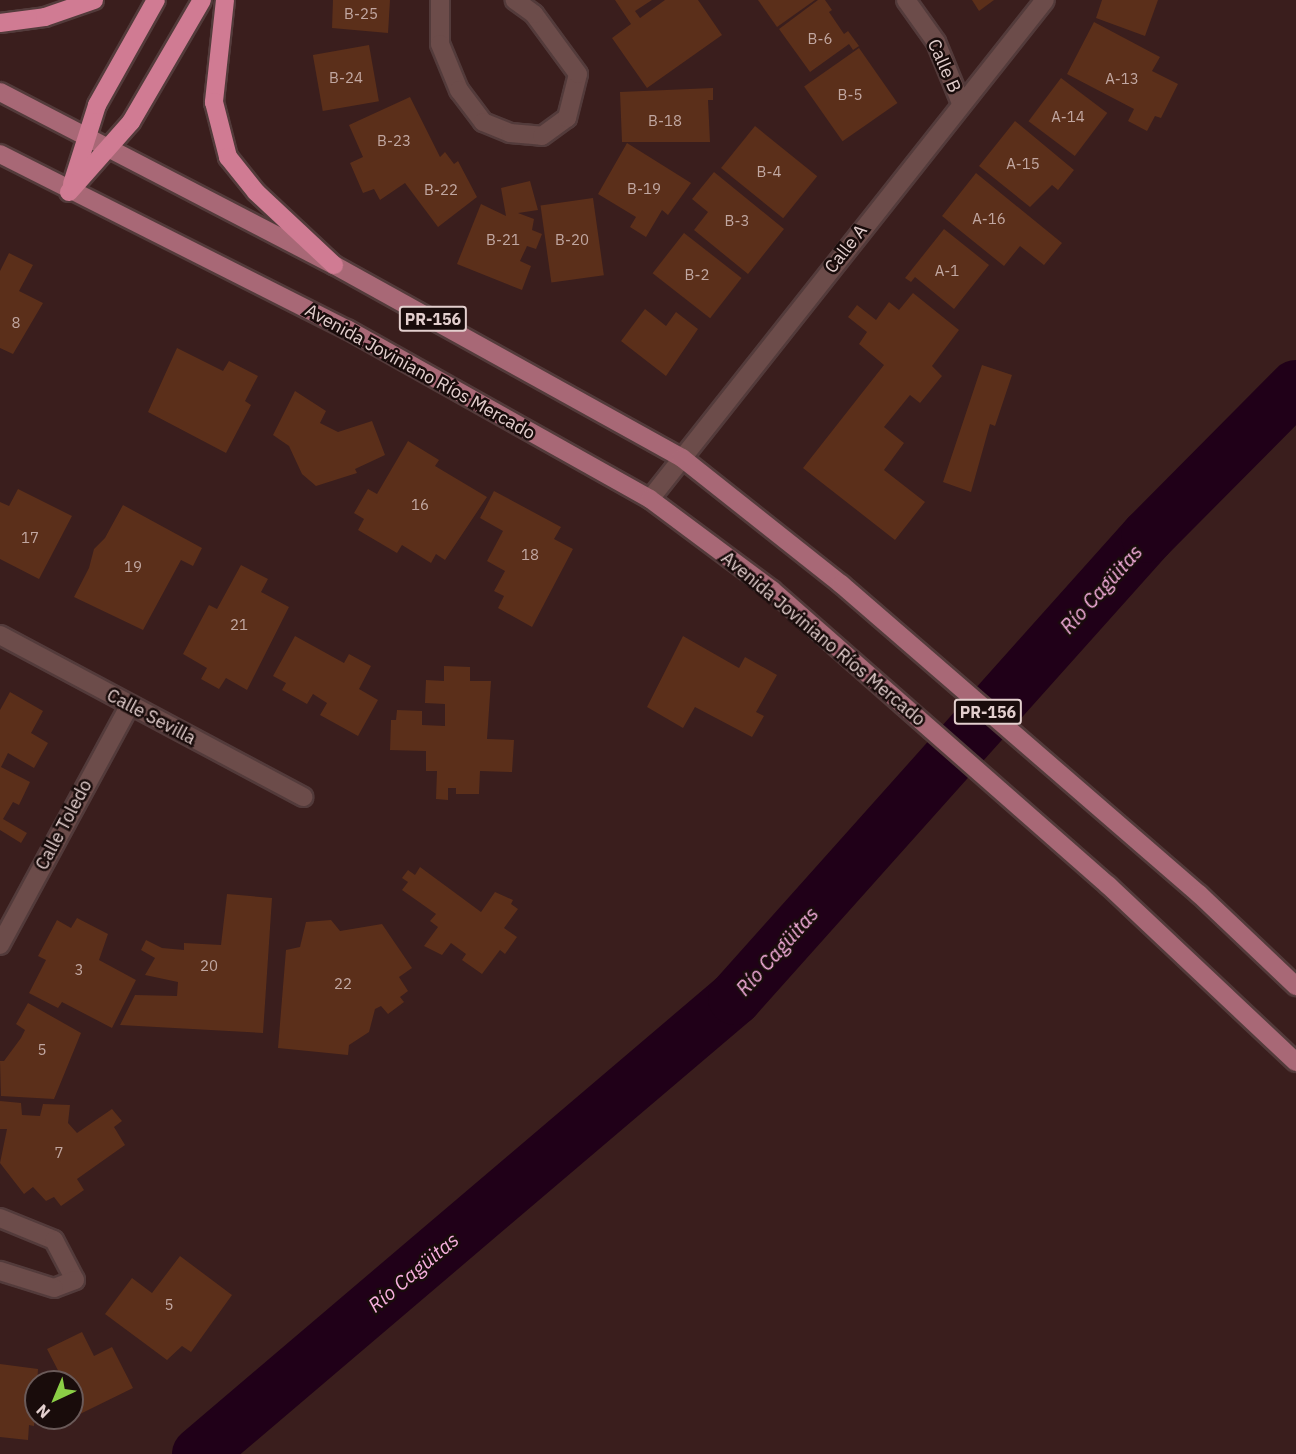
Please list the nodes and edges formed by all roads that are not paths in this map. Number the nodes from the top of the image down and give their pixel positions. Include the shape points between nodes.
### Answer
1 (94, 0) edge
2 (156, 0) edge
3 (202, 0) edge
4 (225, 0) edge
5 (440, 0) edge
6 (514, 0) edge
7 (906, 0) edge
8 (1045, 0) edge
9 (0, 23) edge
10 (0, 92) edge
11 (961, 103) junction
12 (87, 138) junction
13 (107, 149) junction
14 (0, 154) edge
15 (69, 192) junction
16 (334, 265) junction
17 (682, 458) junction
18 (650, 499) junction
19 (0, 634) edge
20 (129, 706) junction
21 (303, 797) dead end
22 (0, 945) edge
23 (1296, 986) edge
24 (1296, 1062) edge
25 (0, 1218) edge
26 (0, 1271) edge

1 - 9 highway via 45,17
2 - 12 highway via 97,105
3 - 13 highway via 131,122
4 - 16 highway via 214,102 228,157 256,192
5 - 6 street via 440,44 459,90 483,122 510,134 542,136 567,118 578,74 534,14
7 - 11 street, Calle B via 936,42
8 - 11 street, Calle A
10 - 12 main road, PR-156
11 - 17 street, Calle A
12 - 13 main road, PR-156
12 - 15 highway
13 - 15 highway
13 - 16 main road, PR-156
14 - 15 main road, Avenida Joviniano Ríos Mercado / PR-156
15 - 18 main road, Avenida Joviniano Ríos Mercado / PR-156 via 347,329
16 - 17 main road, PR-156
17 - 18 street, Calle A
17 - 23 main road, PR-156 via 842,584 1199,894
18 - 24 main road, Avenida Joviniano Ríos Mercado / PR-156 via 771,590 817,630 1108,885
19 - 20 street, Calle Sevilla
20 - 21 street, Calle Sevilla
20 - 22 street, Calle Toledo
25 - 26 street via 54,1240 75,1280 54,1288

